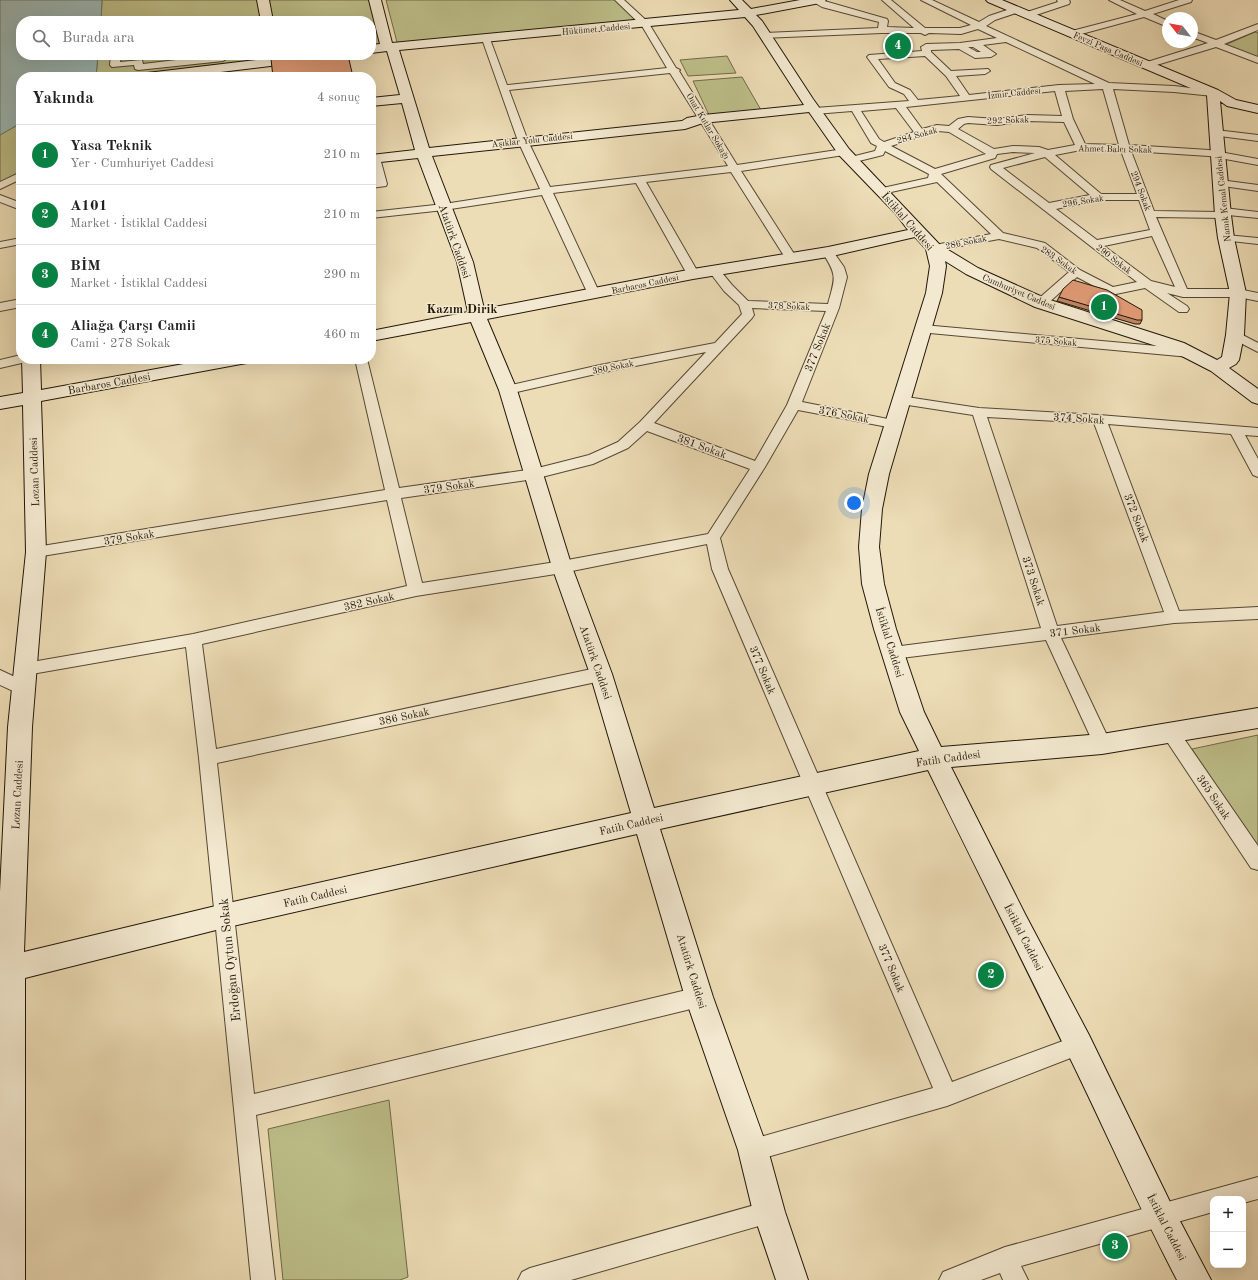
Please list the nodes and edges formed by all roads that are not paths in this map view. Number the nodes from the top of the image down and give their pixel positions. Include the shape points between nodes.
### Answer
1 (263, 0) edge
2 (375, 0) edge
3 (386, 0) edge
4 (620, 0) edge
5 (727, 0) edge
6 (736, 0) edge
7 (816, 0) edge
8 (886, 0) edge
9 (925, 0) edge
10 (992, 0) edge
11 (1060, 0) edge
12 (1113, 0) edge
13 (1188, 0) edge
14 (748, 13) junction
15 (1021, 13) junction
16 (1145, 14) junction
17 (266, 16) edge
18 (1162, 21) edge
19 (645, 24) junction
20 (981, 26) junction
21 (1258, 27) edge
22 (882, 30) junction
23 (925, 32) junction
24 (1071, 34) junction
25 (765, 36) junction
26 (1198, 37) edge
27 (486, 39) junction
28 (1005, 39) junction
29 (975, 44) junction
30 (1215, 44) junction
31 (960, 46) junction
32 (387, 48) edge
33 (927, 53) junction
34 (975, 55) junction
35 (115, 60) edge
36 (204, 60) edge
37 (271, 60) edge
38 (1258, 60) edge
39 (1147, 65) junction
40 (675, 70) junction
41 (218, 72) edge
42 (949, 74) junction
43 (990, 77) junction
44 (1107, 86) junction
45 (505, 88) junction
46 (1058, 88) junction
47 (1004, 94) junction
48 (1219, 96) junction
49 (408, 98) junction
50 (967, 98) junction
51 (950, 100) junction
52 (376, 101) edge
53 (916, 103) junction
54 (899, 105) junction
55 (1258, 105) edge
56 (855, 108) junction
57 (1258, 109) edge
58 (814, 110) junction
59 (1068, 119) junction
60 (698, 120) junction
61 (968, 120) junction
62 (952, 129) junction
63 (920, 133) junction
64 (1216, 133) junction
65 (1258, 138) edge
66 (522, 139) junction
67 (883, 145) junction
68 (1081, 147) junction
69 (1125, 148) junction
70 (422, 150) junction
71 (1047, 153) junction
72 (1218, 154) junction
73 (376, 156) edge
74 (847, 156) junction
75 (992, 158) junction
76 (1258, 162) edge
77 (376, 168) edge
78 (733, 169) junction
79 (934, 173) junction
80 (16, 178) edge
81 (640, 179) junction
82 (1220, 183) junction
83 (376, 185) edge
84 (0, 186) edge
85 (1258, 188) edge
86 (545, 191) junction
87 (882, 191) junction
88 (1098, 197) junction
89 (1144, 197) junction
90 (0, 198) edge
91 (16, 205) edge
92 (444, 207) junction
93 (1047, 207) junction
94 (1223, 213) junction
95 (376, 214) edge
96 (1150, 214) junction
97 (1258, 215) edge
98 (918, 232) junction
99 (1156, 232) junction
100 (998, 236) junction
101 (1226, 238) junction
102 (1258, 241) edge
103 (16, 242) edge
104 (1095, 244) junction
105 (0, 245) edge
106 (934, 248) junction
107 (828, 252) junction
108 (790, 258) junction
109 (714, 270) junction
110 (1076, 272) junction
111 (693, 274) junction
112 (1147, 284) junction
113 (1183, 293) junction
114 (1238, 293) junction
115 (594, 294) junction
116 (1258, 297) edge
117 (1041, 303) junction
118 (16, 304) edge
119 (745, 304) junction
120 (0, 307) edge
121 (833, 308) junction
122 (1183, 309) dead end
123 (477, 316) junction
124 (923, 329) junction
125 (376, 335) edge
126 (1235, 335) junction
127 (719, 346) junction
128 (1258, 348) edge
129 (1190, 353) junction
130 (16, 360) edge
131 (0, 364) edge
132 (31, 364) edge
133 (185, 364) edge
134 (362, 364) edge
135 (162, 366) edge
136 (1217, 367) junction
137 (508, 390) junction
138 (32, 397) junction
139 (1258, 398) edge
140 (900, 400) junction
141 (0, 403) edge
142 (794, 405) junction
143 (979, 412) junction
144 (1099, 419) junction
145 (893, 424) junction
146 (645, 425) junction
147 (1236, 431) junction
148 (1258, 432) edge
149 (758, 467) junction
150 (1258, 472) edge
151 (534, 474) junction
152 (392, 494) junction
153 (713, 538) junction
154 (36, 552) junction
155 (562, 567) junction
156 (416, 590) junction
157 (1258, 613) edge
158 (1174, 617) junction
159 (1051, 633) junction
160 (193, 640) junction
161 (893, 653) junction
162 (601, 674) junction
163 (0, 678) edge
164 (25, 679) junction
165 (1258, 718) edge
166 (1170, 732) junction
167 (1102, 744) junction
168 (208, 758) junction
169 (935, 758) junction
170 (813, 785) junction
171 (646, 821) junction
172 (1258, 862) edge
173 (224, 916) junction
174 (7, 953) edge
175 (699, 997) junction
176 (1079, 1045) junction
177 (947, 1095) junction
178 (244, 1107) junction
179 (753, 1150) junction
180 (1258, 1188) edge
181 (1230, 1196) edge
182 (1210, 1202) edge
183 (769, 1212) junction
184 (1160, 1215) junction
185 (1005, 1259) junction
186 (9, 1280) edge
187 (263, 1280) edge
188 (530, 1280) edge
189 (792, 1280) edge
190 (952, 1280) edge
191 (1016, 1280) edge
192 (1195, 1280) edge

1 - 17 street
2 - 32 street, Atatürk Caddesi
3 - 32 street, Atatürk Caddesi
4 - 19 street, Onat Kutlar Sokağı
5 - 14 street, İstiklal Caddesi
6 - 14 street, İstiklal Caddesi
7 - 14 street, Hükümet Caddesi
7 - 22 street via 884,21
8 - 23 street
9 - 20 street
10 - 15 street, Fevzi Paşa Caddesi
11 - 15 street via 1066,2
12 - 16 street
13 - 16 street
14 - 19 street, Hükümet Caddesi
14 - 25 street, İstiklal Caddesi
15 - 20 street via 992,18
15 - 24 street, Fevzi Paşa Caddesi
16 - 18 street
16 - 24 street
19 - 27 street, Hükümet Caddesi
19 - 40 street, Onat Kutlar Sokağı
20 - 23 street via 961,31
20 - 28 street
21 - 30 street
22 - 23 street
22 - 25 street
24 - 39 street, Fevzi Paşa Caddesi
25 - 58 street, İstiklal Caddesi
26 - 30 street
27 - 32 street, Hükümet Caddesi
27 - 45 street
28 - 29 street
28 - 44 street
29 - 31 street
29 - 34 street via 991,54
30 - 38 street
30 - 39 street
31 - 33 street via 926,48
31 - 34 street
32 - 49 street, Atatürk Caddesi
33 - 42 street
33 - 53 street via 872,57 892,85 907,92
34 - 43 street
35 - 36 street via 115,64 139,62 138,67
37 - 41 street
39 - 48 street, Fevzi Paşa Caddesi
40 - 45 street
40 - 60 street, Onat Kutlar Sokağı
42 - 43 street
42 - 50 street
43 - 47 street
44 - 46 street, İzmir Caddesi
44 - 48 street, İzmir Caddesi via 1174,89
44 - 69 street, 294 Sokak
45 - 66 street
46 - 47 street, İzmir Caddesi
46 - 59 street
47 - 50 street, İzmir Caddesi
48 - 55 street, Fevzi Paşa Caddesi
48 - 57 street, Fevzi Paşa Caddesi via 1232,103
48 - 64 street, Namık Kemal Caddesi
49 - 52 street
49 - 70 street, Atatürk Caddesi
50 - 51 street, İzmir Caddesi
51 - 53 street, İzmir Caddesi
51 - 61 street
53 - 54 street, İzmir Caddesi
54 - 56 street, İzmir Caddesi
54 - 63 street
56 - 58 street, İzmir Caddesi
56 - 67 street via 874,141
58 - 60 street, Aşıklar Yolu Caddesi
58 - 74 street, İstiklal Caddesi
59 - 61 street, 292 Sokak via 1027,118 997,122
59 - 68 street
60 - 66 street, Aşıklar Yolu Caddesi via 685,125
60 - 78 street, Onat Kutlar Sokağı
61 - 62 street via 960,121
62 - 63 street, 284 Sokak via 937,128
62 - 75 street, 290 Sokak
63 - 67 street, 284 Sokak
64 - 65 street
64 - 72 street, Namık Kemal Caddesi
66 - 70 street, Aşıklar Yolu Caddesi
66 - 86 street
67 - 74 street, 284 Sokak via 879,153
67 - 79 street
68 - 69 street, Ahmet Balcı Sokak
68 - 71 street, Ahmet Balcı Sokak
69 - 72 street, Ahmet Balcı Sokak
69 - 89 street, 294 Sokak
70 - 73 street, Aşıklar Yolu Caddesi
70 - 92 street, Atatürk Caddesi
71 - 75 street
71 - 75 street, Ahmet Balcı Sokak via 1039,150 1013,149
71 - 88 street
72 - 76 street, Ahmet Balcı Sokak
72 - 82 street, Namık Kemal Caddesi
74 - 78 street, 284 Sokak
74 - 87 street, İstiklal Caddesi
75 - 79 street, Ahmet Balcı Sokak
75 - 93 street, 290 Sokak
77 - 83 street via 382,184
78 - 81 street, 284 Sokak
78 - 108 street, Onat Kutlar Sokağı
79 - 87 street, Ahmet Balcı Sokak via 933,180
79 - 100 street
80 - 84 street
81 - 86 street, 284 Sokak
81 - 111 street
82 - 85 street
82 - 94 street, Namık Kemal Caddesi
86 - 92 street, 284 Sokak
86 - 115 street
87 - 98 street, İstiklal Caddesi
88 - 89 street, 296 Sokak
88 - 93 street, 296 Sokak
89 - 96 street, 294 Sokak
90 - 91 street
92 - 95 street, 284 Sokak
92 - 123 street, Atatürk Caddesi via 465,262
93 - 104 street, 290 Sokak
94 - 96 street
94 - 97 street
94 - 101 street, Namık Kemal Caddesi
96 - 99 street, 294 Sokak
98 - 106 street, İstiklal Caddesi
98 - 107 street, Barbaros Caddesi
99 - 104 street
99 - 113 street, 294 Sokak
100 - 106 street, 286 Sokak
100 - 110 street, 283 Sokak via 1041,245
101 - 102 street
101 - 114 street, Namık Kemal Caddesi
103 - 105 street
104 - 112 street, 290 Sokak
106 - 117 street, Cumhuriyet Caddesi via 972,271
106 - 124 street, İstiklal Caddesi via 938,266 934,293
107 - 108 street, Barbaros Caddesi
107 - 121 street, 377 Sokak via 841,277
108 - 109 street, Barbaros Caddesi
109 - 111 street, Barbaros Caddesi
109 - 119 street
110 - 112 street, 283 Sokak via 1111,291
110 - 117 street
111 - 115 street, Barbaros Caddesi
112 - 113 street, 283 Sokak
112 - 122 street, 290 Sokak
113 - 114 street, 283 Sokak
114 - 116 street, 283 Sokak
114 - 126 street, Namık Kemal Caddesi
115 - 123 street, Barbaros Caddesi
117 - 129 street, Cumhuriyet Caddesi
118 - 120 street
119 - 121 street, 378 Sokak
119 - 127 street, 379 Sokak via 748,315
121 - 142 street, 377 Sokak
123 - 125 street, Barbaros Caddesi
123 - 137 street, Atatürk Caddesi
124 - 129 street, 375 Sokak
124 - 140 street, İstiklal Caddesi
126 - 128 street
126 - 136 street, Namık Kemal Caddesi via 1230,360
127 - 137 street, 380 Sokak
127 - 146 street, 379 Sokak
129 - 136 street, Cumhuriyet Caddesi
130 - 131 street
132 - 138 street, Lozan Caddesi
133 - 135 street, Barbaros Caddesi
134 - 152 street
135 - 138 street, Barbaros Caddesi
136 - 139 street, Cumhuriyet Caddesi
137 - 151 street, Atatürk Caddesi
138 - 141 street, Barbaros Caddesi
138 - 154 street, Lozan Caddesi
140 - 143 street, 374 Sokak
140 - 145 street, İstiklal Caddesi
142 - 145 street, 376 Sokak
142 - 149 street, 377 Sokak
143 - 144 street, 374 Sokak
143 - 159 street, 373 Sokak
144 - 147 street, 374 Sokak
144 - 158 street, 372 Sokak
145 - 161 street, İstiklal Caddesi via 879,474 868,547 873,584
146 - 149 street, 381 Sokak
146 - 151 street, 379 Sokak via 623,445 593,459
147 - 148 street, 374 Sokak
147 - 150 street
149 - 153 street, 377 Sokak
151 - 152 street, 379 Sokak
151 - 155 street, Atatürk Caddesi
152 - 154 street, 379 Sokak
152 - 156 street
153 - 155 street, 382 Sokak
153 - 170 street, 377 Sokak via 720,569
154 - 164 street, Lozan Caddesi
155 - 156 street, 382 Sokak
155 - 162 street, Atatürk Caddesi
156 - 160 street, 382 Sokak
157 - 158 street, 371 Sokak
158 - 159 street, 371 Sokak
159 - 161 street, 371 Sokak
159 - 167 street, 373 Sokak
160 - 164 street, 382 Sokak
160 - 168 street, Erdoğan Oytun Sokak
161 - 169 street, İstiklal Caddesi via 912,712
162 - 168 street, 386 Sokak
162 - 171 street, Atatürk Caddesi
163 - 164 street
164 - 174 street, Lozan Caddesi
165 - 166 street, Fatih Caddesi
166 - 167 street, Fatih Caddesi
166 - 172 street, 365 Sokak
167 - 169 street, Fatih Caddesi
168 - 173 street, Erdoğan Oytun Sokak
169 - 170 street, Fatih Caddesi
169 - 176 street, İstiklal Caddesi
170 - 171 street, Fatih Caddesi
170 - 177 street, 377 Sokak
171 - 173 street, Fatih Caddesi
171 - 175 street, Atatürk Caddesi
173 - 174 street, Fatih Caddesi
173 - 178 street, Erdoğan Oytun Sokak
174 - 186 street, Lozan Caddesi
175 - 178 street
175 - 179 street, Atatürk Caddesi
176 - 177 street
176 - 184 street, İstiklal Caddesi
177 - 179 street
178 - 187 street, Erdoğan Oytun Sokak
179 - 183 street, Atatürk Caddesi
180 - 181 street
182 - 184 street
183 - 188 street
183 - 189 street, Atatürk Caddesi
184 - 185 street
184 - 192 street, İstiklal Caddesi
185 - 190 street
185 - 191 street

